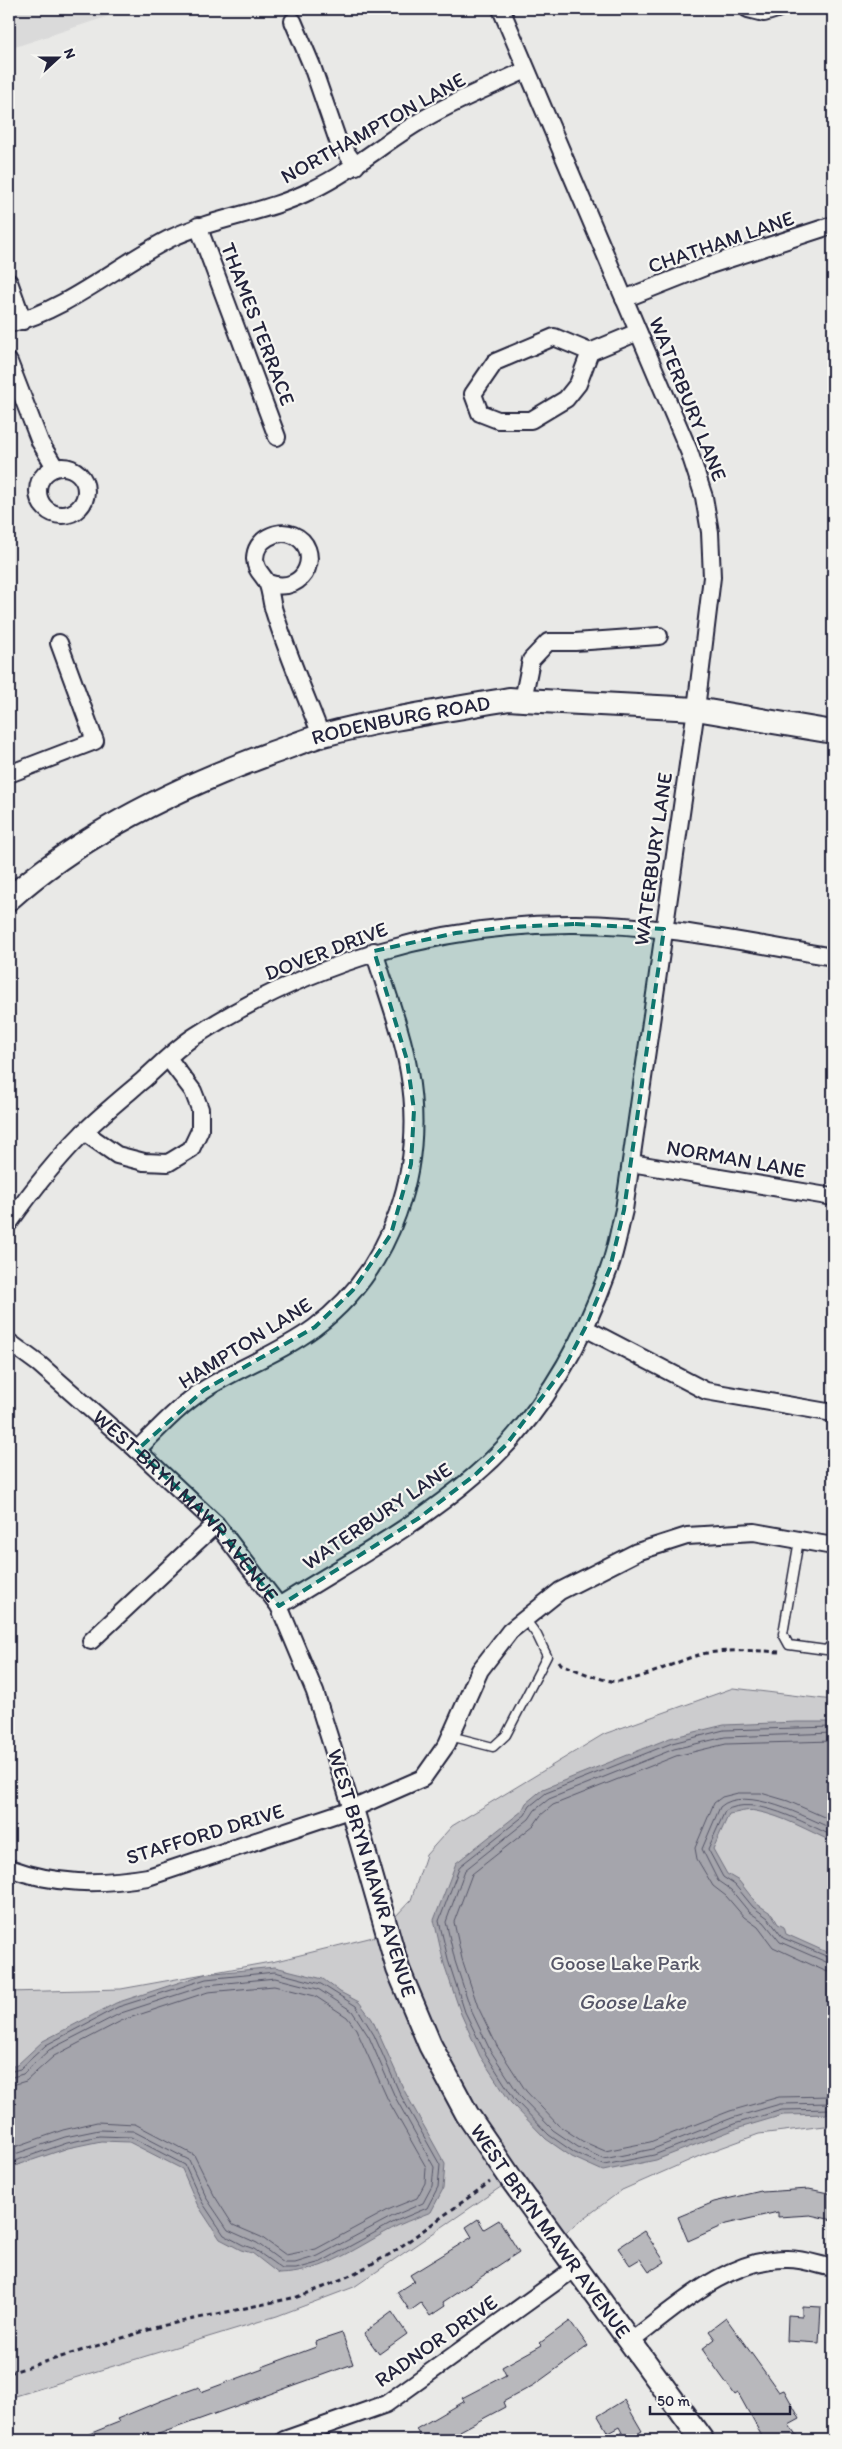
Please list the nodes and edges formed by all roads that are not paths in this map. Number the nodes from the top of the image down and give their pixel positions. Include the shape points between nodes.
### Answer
1 (501, 9) edge
2 (748, 9) edge
3 (777, 9) edge
4 (293, 21) dead end
5 (526, 70) junction
6 (356, 166) junction
7 (833, 225) edge
8 (198, 226) junction
9 (9, 282) edge
10 (624, 299) junction
11 (16, 322) edge
12 (638, 332) junction
13 (590, 352) junction
14 (9, 362) edge
15 (277, 437) dead end
16 (55, 467) dead end
17 (268, 583) dead end
18 (659, 636) dead end
19 (59, 643) dead end
20 (523, 700) junction
21 (696, 709) junction
22 (833, 732) edge
23 (321, 735) junction
24 (9, 774) edge
25 (11, 893) edge
26 (664, 929) junction
27 (374, 951) junction
28 (833, 957) edge
29 (168, 1058) junction
30 (84, 1132) junction
31 (631, 1163) junction
32 (833, 1197) edge
33 (9, 1223) edge
34 (585, 1328) junction
35 (9, 1342) edge
36 (833, 1413) edge
37 (137, 1450) junction
38 (216, 1524) junction
39 (800, 1540) junction
40 (833, 1546) edge
41 (279, 1606) junction
42 (525, 1619) junction
43 (91, 1641) dead end
44 (833, 1643) edge
45 (450, 1736) junction
46 (352, 1810) junction
47 (9, 1868) edge
48 (575, 2268) junction
49 (833, 2268) edge
50 (630, 2342) junction
51 (284, 2440) edge
52 (702, 2440) edge

1 - 5 street, WATERBURY LANE
2 - 3 street via 764,13
4 - 6 street via 338,141
5 - 6 street, NORTHAMPTON LANE via 419,122 368,154
5 - 10 street, WATERBURY LANE
6 - 8 street, NORTHAMPTON LANE via 279,204
7 - 10 street, CHATHAM LANE via 710,265
8 - 11 street, NORTHAMPTON LANE via 167,240 53,307
8 - 15 street, THAMES TERRACE
9 - 11 street
10 - 12 street, WATERBURY LANE
12 - 13 street
12 - 21 street, WATERBURY LANE via 689,451 704,497 710,532 712,577
13 - 13 street via 578,384 566,399 531,420 498,420 480,413 473,394 495,362 554,337
14 - 16 street via 40,442
17 - 23 street via 274,610
18 - 20 street via 548,642 531,660
19 - 24 street via 94,741
20 - 21 street, RODENBURG ROAD
20 - 23 street, RODENBURG ROAD via 509,699 409,716
21 - 22 street, RODENBURG ROAD
21 - 26 street, WATERBURY LANE
23 - 25 street, RODENBURG ROAD via 219,772 146,808
26 - 27 street, DOVER DRIVE via 575,924 511,927 456,933
26 - 28 street, DOVER DRIVE
26 - 31 street, WATERBURY LANE
27 - 29 street, DOVER DRIVE via 273,993 194,1036
27 - 37 street, HAMPTON LANE via 406,1060 414,1110 411,1164 391,1234 353,1290 314,1327 280,1350 204,1390
29 - 30 street, DOVER DRIVE
29 - 30 street via 193,1091 200,1109 200,1130 191,1149 168,1163 144,1162 117,1155
30 - 33 street, DOVER DRIVE via 35,1186
31 - 32 street, NORMAN LANE
31 - 34 street, WATERBURY LANE via 610,1268
34 - 36 street via 706,1391
34 - 41 street, WATERBURY LANE via 564,1368 533,1413 476,1474 419,1518
35 - 37 street, WEST BRYN MAWR AVENUE via 39,1364
37 - 38 street, WEST BRYN MAWR AVENUE
38 - 41 street, WEST BRYN MAWR AVENUE
38 - 43 street
39 - 40 street, STAFFORD DRIVE
39 - 42 street, STAFFORD DRIVE via 754,1532 687,1536 637,1552 568,1586
39 - 44 lane via 783,1634 789,1644 826,1650
41 - 46 street, WEST BRYN MAWR AVENUE via 315,1692
42 - 45 street, STAFFORD DRIVE via 510,1630 480,1670
42 - 45 lane via 538,1635 547,1656 506,1735 492,1747
45 - 46 street, STAFFORD DRIVE via 423,1778
46 - 47 street, STAFFORD DRIVE via 131,1880 81,1883 36,1877
46 - 48 street, WEST BRYN MAWR AVENUE via 398,1970 427,2038 467,2114
48 - 50 street, WEST BRYN MAWR AVENUE
48 - 51 street, RADNOR DRIVE via 386,2404
49 - 50 street via 788,2259 744,2266 704,2288
50 - 52 street, WEST BRYN MAWR AVENUE

